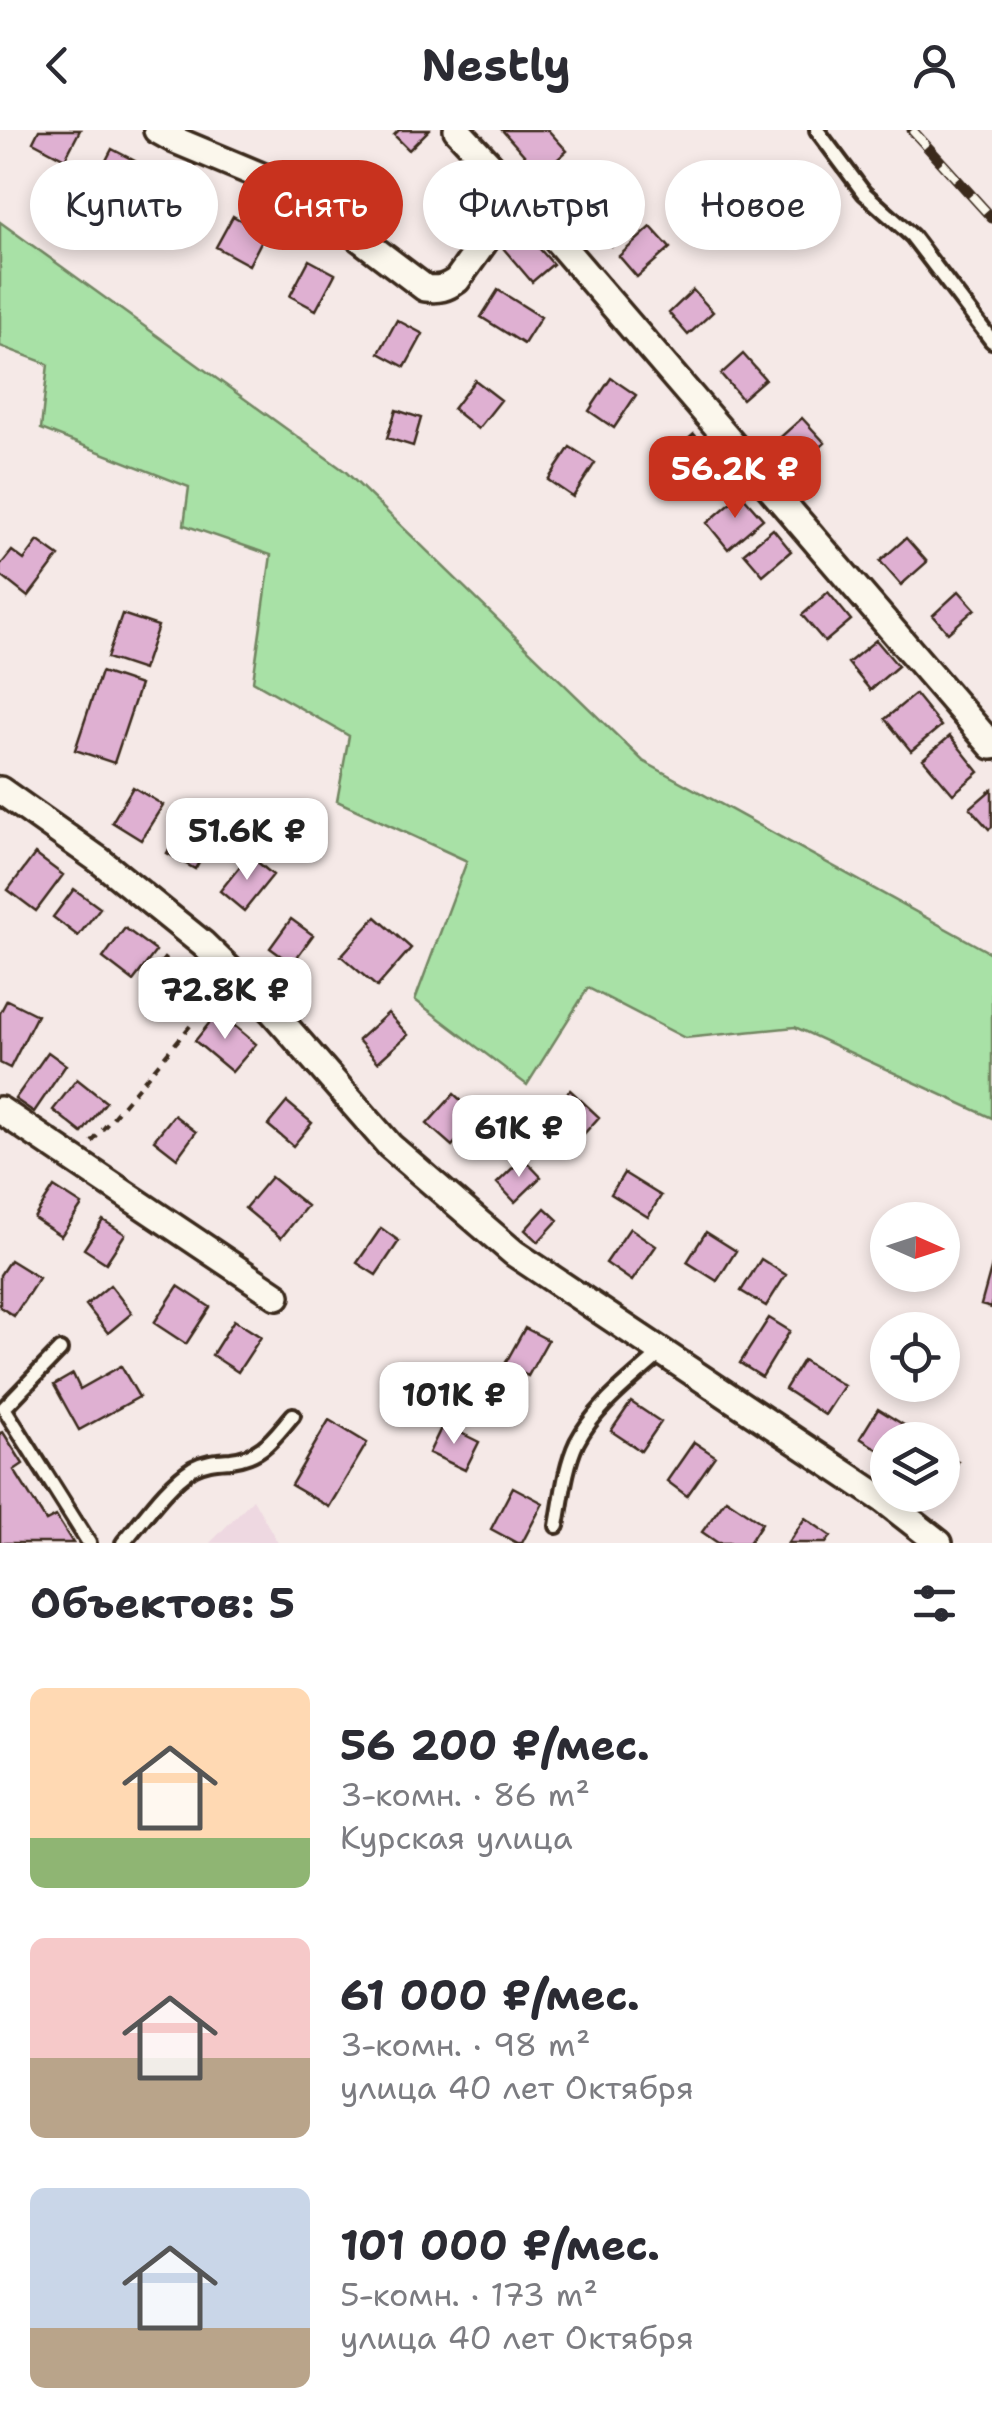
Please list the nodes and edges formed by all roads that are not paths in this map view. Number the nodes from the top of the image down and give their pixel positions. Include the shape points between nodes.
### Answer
1 (157, 130) edge
2 (458, 130) edge
3 (818, 130) edge
4 (486, 160) edge
5 (479, 250) edge
6 (565, 250) edge
7 (992, 340) edge
8 (992, 746) edge
9 (0, 790) edge
10 (0, 1110) edge
11 (276, 1296) dead end
12 (60, 1350) dead end
13 (663, 1351) junction
14 (293, 1416) dead end
15 (558, 1526) dead end
16 (88, 1543) edge
17 (123, 1543) edge
18 (939, 1543) edge

1 - 5 street via 297,191 425,288 457,280
2 - 4 street
3 - 7 lane
6 - 8 street
9 - 13 street via 203,944 272,1011 390,1146 514,1253
10 - 11 street
12 - 16 lane via 4,1408
13 - 15 lane via 601,1408 577,1444
13 - 18 street
14 - 17 lane via 252,1455 194,1468

